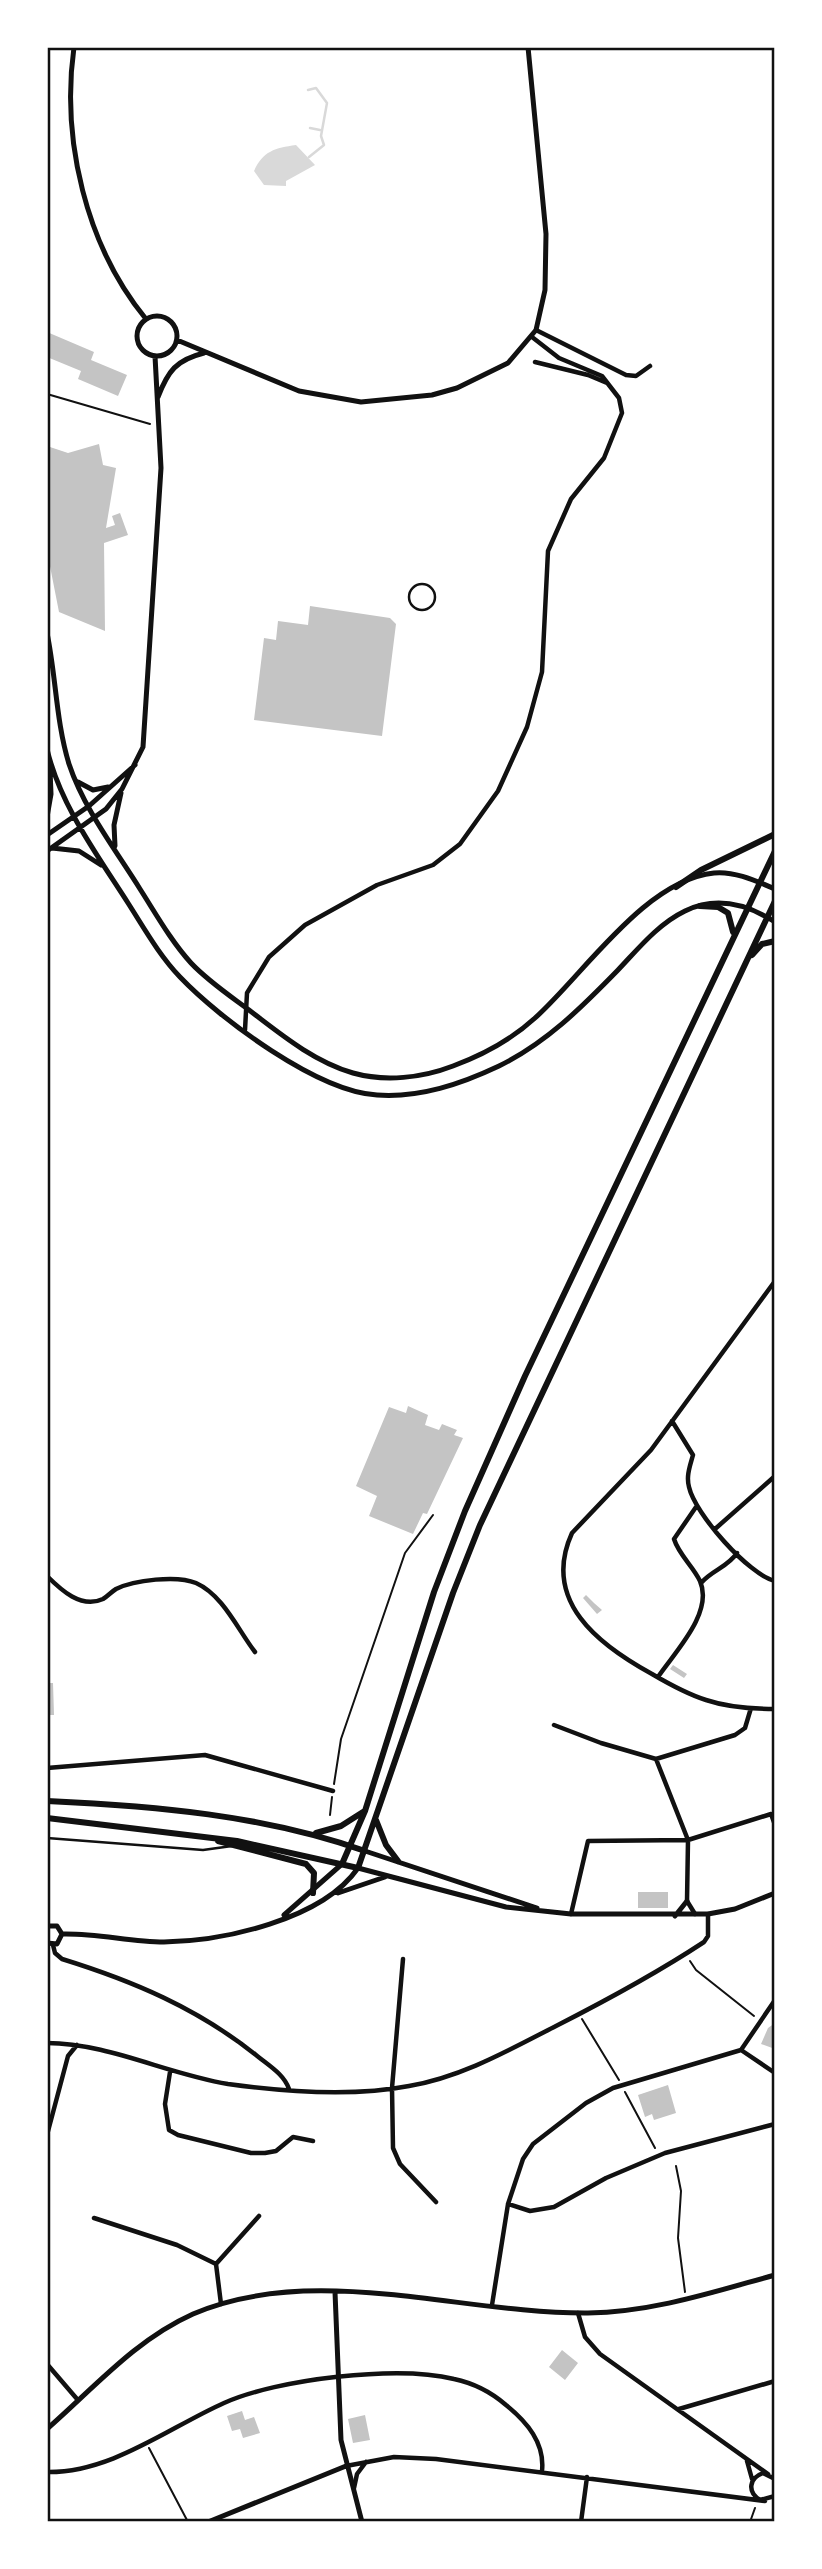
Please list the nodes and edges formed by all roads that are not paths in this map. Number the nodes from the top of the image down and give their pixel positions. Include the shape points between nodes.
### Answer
1 (75, 47) edge
2 (528, 47) edge
3 (146, 319) junction
4 (536, 330) junction
5 (532, 337) junction
6 (177, 340) junction
7 (204, 353) junction
8 (155, 356) junction
9 (535, 362) dead end
10 (650, 366) dead end
11 (607, 383) junction
12 (157, 400) junction
13 (427, 585) joint
14 (47, 633) edge
15 (47, 749) edge
16 (50, 762) junction
17 (138, 762) junction
18 (76, 780) junction
19 (111, 786) junction
20 (122, 789) junction
21 (89, 806) junction
22 (75, 816) junction
23 (47, 817) edge
24 (96, 818) junction
25 (82, 828) junction
26 (775, 834) edge
27 (47, 835) edge
28 (50, 850) edge
29 (775, 851) edge
30 (116, 852) junction
31 (108, 871) junction
32 (759, 882) junction
33 (676, 887) junction
34 (775, 890) edge
35 (775, 901) edge
36 (701, 905) junction
37 (747, 908) junction
38 (767, 917) junction
39 (775, 922) edge
40 (732, 939) junction
41 (775, 941) edge
42 (745, 965) junction
43 (246, 1007) junction
44 (245, 1030) junction
45 (775, 1281) edge
46 (673, 1421) junction
47 (775, 1476) edge
48 (696, 1507) junction
49 (715, 1529) junction
50 (737, 1553) junction
51 (47, 1576) edge
52 (775, 1581) edge
53 (701, 1583) junction
54 (255, 1652) dead end
55 (658, 1677) junction
56 (751, 1708) junction
57 (775, 1709) edge
58 (554, 1725) dead end
59 (656, 1759) junction
60 (47, 1768) edge
61 (333, 1791) road end
62 (47, 1801) edge
63 (365, 1811) junction
64 (47, 1818) edge
65 (376, 1820) junction
66 (775, 1825) edge
67 (313, 1833) junction
68 (206, 1836) junction
69 (47, 1838) edge
70 (688, 1840) junction
71 (232, 1846) junction
72 (351, 1846) junction
73 (365, 1851) junction
74 (398, 1861) junction
75 (342, 1864) junction
76 (358, 1868) junction
77 (386, 1877) junction
78 (313, 1893) junction
79 (775, 1893) edge
80 (329, 1897) junction
81 (687, 1901) junction
82 (571, 1914) junction
83 (708, 1914) junction
84 (696, 1915) junction
85 (675, 1916) junction
86 (279, 1919) junction
87 (47, 1926) edge
88 (62, 1934) junction
89 (50, 1944) edge
90 (403, 1959) dead end
91 (775, 2000) edge
92 (47, 2043) edge
93 (59, 2044) junction
94 (78, 2045) junction
95 (741, 2050) junction
96 (67, 2060) junction
97 (170, 2072) junction
98 (775, 2073) edge
99 (392, 2088) junction
100 (289, 2089) junction
101 (775, 2124) edge
102 (47, 2135) edge
103 (313, 2141) dead end
104 (436, 2202) dead end
105 (509, 2204) junction
106 (259, 2216) dead end
107 (94, 2218) dead end
108 (216, 2264) junction
109 (775, 2275) edge
110 (335, 2292) junction
111 (221, 2304) junction
112 (492, 2305) junction
113 (578, 2313) junction
114 (47, 2364) edge
115 (337, 2378) junction
116 (775, 2381) edge
117 (77, 2399) junction
118 (678, 2409) junction
119 (47, 2429) edge
120 (744, 2457) junction
121 (370, 2460) junction
122 (346, 2466) junction
123 (542, 2471) junction
124 (47, 2472) edge
125 (768, 2474) junction
126 (587, 2477) junction
127 (775, 2479) edge
128 (752, 2481) junction
129 (751, 2490) junction
130 (354, 2494) junction
131 (729, 2497) junction
132 (771, 2499) edge
133 (208, 2522) edge
134 (362, 2522) edge
135 (581, 2522) edge

1 - 3 street via 70,113 86,200 100,243 130,300
2 - 4 street via 546,244 545,290
3 - 6 street via 158,316 169,320
3 - 8 street via 137,339 145,352
4 - 5 street
4 - 10 street via 626,375 636,376
5 - 7 street via 517,356 488,375 432,395 389,401 320,397
5 - 11 street via 559,358 597,373
6 - 7 street
6 - 8 street via 166,354
7 - 12 street via 174,365
8 - 12 street
9 - 11 street
11 - 43 street via 619,398 618,430 604,458 571,499 552,538 542,673 527,727 492,801 460,844 433,865 377,885 293,933 269,957 247,993
12 - 17 street via 162,468 145,734
13 - 13 lane via 419,584 410,592 415,607 427,608 433,603 433,591
14 - 18 street via 65,748
15 - 16 street
16 - 22 street
16 - 23 street
17 - 19 street
17 - 20 street
18 - 19 street via 93,790
18 - 21 street
19 - 21 street
20 - 24 street
20 - 30 street via 114,825
21 - 22 street
21 - 24 street
22 - 25 street
22 - 27 street
24 - 25 street
24 - 30 street
25 - 28 street
25 - 31 street
26 - 33 main road
28 - 31 street via 86,854
29 - 32 main road
30 - 43 street via 183,954
31 - 44 street via 169,965
32 - 33 street via 720,873
32 - 34 street
32 - 37 main road
33 - 43 street via 640,909 528,1024 489,1051 439,1071 392,1078 351,1072 306,1051
35 - 38 main road
36 - 37 street via 720,902
36 - 40 main road via 728,912
36 - 44 street via 660,928 583,1006 540,1042 497,1067 444,1088 376,1095 346,1089 313,1075
37 - 38 street
37 - 40 main road
38 - 39 street
38 - 42 main road
40 - 63 main road via 465,1511 434,1592
41 - 42 main road via 762,944
42 - 65 main road via 480,1525
43 - 44 street
45 - 46 street
46 - 48 street via 693,1455 687,1474
46 - 55 street via 578,1525 564,1549 563,1563 568,1596 591,1632
47 - 49 street
48 - 49 street
48 - 53 street via 674,1539
49 - 50 street
50 - 52 street via 757,1575
50 - 53 street via 731,1563
51 - 54 street via 83,1601 103,1599 131,1585 177,1580 194,1583 219,1602
53 - 55 street via 703,1598 694,1622
55 - 56 street via 708,1701
56 - 57 street
56 - 59 street via 745,1728 735,1735
58 - 59 street
59 - 70 street
60 - 61 street via 205,1755
62 - 67 main road via 245,1818
63 - 67 main road via 341,1826
63 - 72 main road
64 - 68 main road
65 - 73 main road
65 - 74 main road
66 - 70 street via 771,1814
67 - 72 main road
68 - 71 main road
68 - 75 main road
69 - 71 lane via 214,1851
70 - 81 street
70 - 82 street via 587,1841
71 - 78 main road via 306,1864 314,1873
72 - 73 main road
72 - 75 main road
73 - 74 street
73 - 76 main road
74 - 82 street via 515,1902
75 - 76 main road
75 - 78 street
76 - 77 street
76 - 80 street
77 - 80 street
77 - 82 street via 506,1907
78 - 86 street
79 - 83 street via 752,1904
80 - 86 street
81 - 84 street
81 - 85 street
82 - 85 street
83 - 84 street
83 - 99 street via 708,1936 685,1955 579,2014 478,2065 433,2081
84 - 85 street
86 - 88 street via 186,1941
87 - 88 street via 57,1926
88 - 89 street via 61,1941
89 - 100 street via 62,1959 186,2006 261,2059
90 - 99 street
91 - 95 street
92 - 93 street
93 - 94 street
93 - 96 street
94 - 96 street
94 - 97 street
95 - 98 street
95 - 105 street via 613,2088 586,2103 533,2144 523,2159
96 - 102 street
97 - 100 street
97 - 103 street via 166,2125 178,2135 251,2153 276,2151 293,2137
99 - 100 street
99 - 104 street via 393,2148 400,2164
101 - 105 street via 665,2153 554,2207 530,2211
105 - 112 street
106 - 108 street
107 - 108 street via 177,2245
108 - 111 street
109 - 113 street via 640,2310
110 - 111 street via 272,2294
110 - 112 street
110 - 115 street
111 - 117 street via 159,2333
112 - 113 street
113 - 118 street via 585,2337 600,2354
114 - 117 street
115 - 122 street
115 - 123 street via 415,2375 470,2384 510,2408 535,2436 542,2450
115 - 124 street via 244,2396 84,2468
116 - 118 street
117 - 119 street
118 - 120 street
120 - 125 street
120 - 128 street
121 - 122 street
121 - 123 street via 436,2459
121 - 130 street via 357,2474
122 - 130 street
122 - 133 street
123 - 126 street
125 - 127 street
125 - 128 street
126 - 131 street
126 - 135 street
128 - 129 street
129 - 131 street
129 - 132 street via 756,2498
130 - 134 street
131 - 132 street

